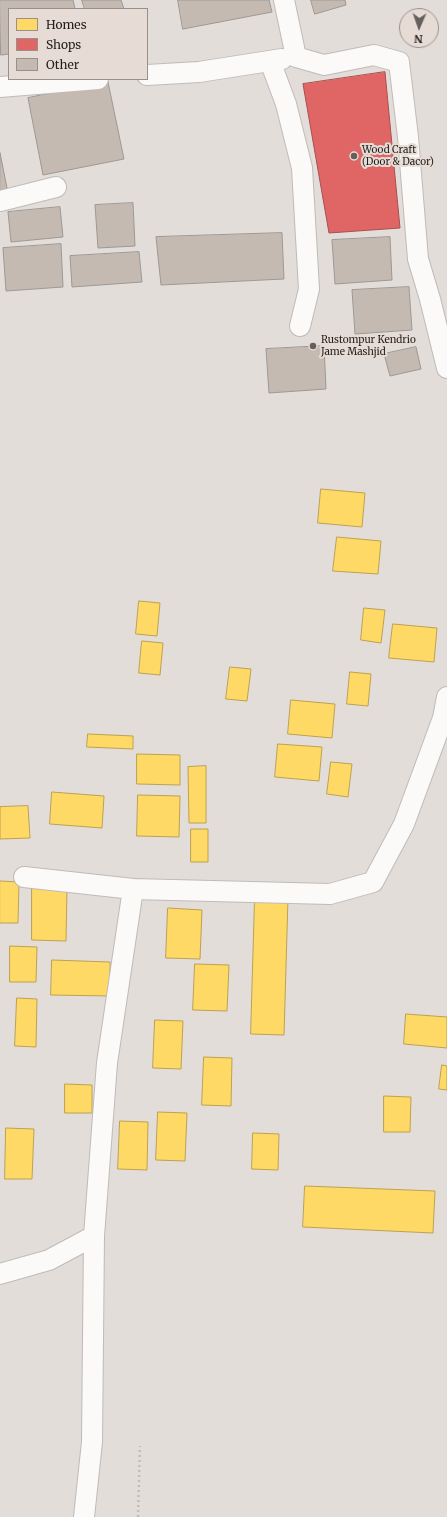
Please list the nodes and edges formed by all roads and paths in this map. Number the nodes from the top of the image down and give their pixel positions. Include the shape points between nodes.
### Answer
1 (284, 0) edge
2 (296, 57) junction
3 (270, 61) junction
4 (148, 75) edge
5 (84, 80) edge
6 (0, 86) edge
7 (56, 187) dead end
8 (0, 201) edge
9 (438, 299) edge
10 (300, 326) dead end
11 (447, 368) edge
12 (447, 698) edge
13 (24, 877) dead end
14 (133, 889) junction
15 (94, 1236) junction
16 (0, 1274) edge
17 (140, 1446) dead end
18 (84, 1517) edge
19 (138, 1517) edge

1 - 2 street
2 - 3 street
2 - 9 street via 324,64 374,55 399,62 418,259
3 - 4 street via 199,72
3 - 10 street via 286,104 302,168 309,289
5 - 6 street
7 - 8 street
9 - 11 street
12 - 14 street via 443,718 404,824 373,882 330,894
13 - 14 street
14 - 15 street via 107,1063
15 - 16 street via 49,1260
15 - 18 street via 92,1442
17 - 19 path

